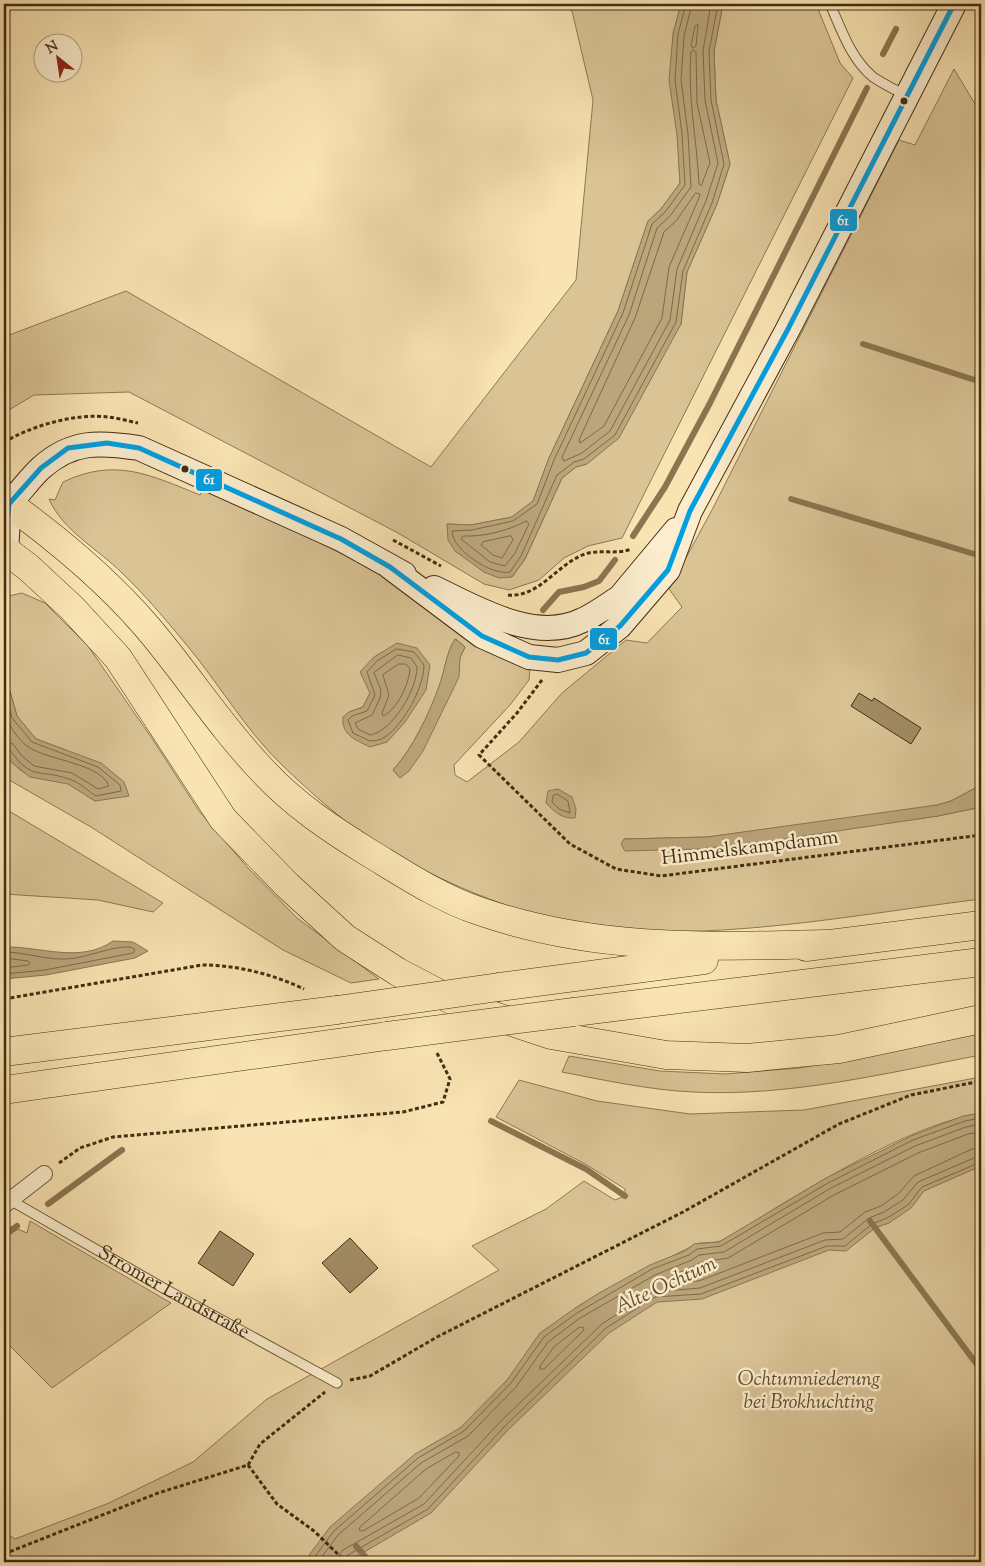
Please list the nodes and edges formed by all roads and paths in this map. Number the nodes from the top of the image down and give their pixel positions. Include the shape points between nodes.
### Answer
1 (830, 4) edge
2 (954, 4) edge
3 (907, 96) junction
4 (139, 424) dead end
5 (4, 442) edge
6 (6, 504) edge
7 (690, 511) junction
8 (390, 539) dead end
9 (633, 548) dead end
10 (4, 552) edge
11 (390, 567) junction
12 (449, 570) dead end
13 (504, 595) dead end
14 (622, 596) junction
15 (558, 660) junction
16 (981, 834) edge
17 (981, 925) edge
18 (825, 944) junction
19 (981, 962) edge
20 (308, 990) dead end
21 (4, 999) edge
22 (981, 1018) edge
23 (4, 1052) edge
24 (444, 1067) dead end
25 (981, 1081) edge
26 (4, 1090) edge
27 (44, 1174) joint
28 (7, 1203) edge
29 (337, 1382) junction
30 (248, 1465) junction
31 (4, 1554) edge
32 (346, 1562) edge

1 - 3 lane via 846,41 862,65 873,77
2 - 3 street
3 - 7 street via 788,329
4 - 5 path via 107,416 76,417 20,433
6 - 10 street
6 - 11 street via 41,468 68,448 107,443 139,448 341,539
6 - 18 highway via 56,538 103,581 148,628 263,771 327,827 407,876 478,911 542,929 619,943 689,947
7 - 14 street
7 - 15 street via 668,570 620,626 586,653
8 - 12 path
9 - 13 path via 586,554 525,594
10 - 22 highway via 29,568 118,658 223,819 287,886 345,938 398,972 461,1005 551,1035 666,1055 747,1058 839,1049
11 - 14 street via 497,617 535,628 560,627 582,621
11 - 15 street via 482,636 529,657
14 - 15 street via 591,631
15 - 16 path, Himmelskampdamm via 517,713 478,754 570,844 616,869 661,876
17 - 18 highway
18 - 23 highway, bridge
19 - 26 highway, bridge via 387,1036
20 - 21 path via 228,965 202,965
24 - 27 path via 450,1079 442,1102 403,1112 113,1136 80,1148
25 - 29 path via 910,1095 839,1124 683,1212 437,1337 370,1376
27 - 28 street, Stromer Landstraße
28 - 29 lane, Stromer Landstraße
29 - 30 path via 260,1444
30 - 31 path via 158,1493
30 - 32 path via 277,1504

